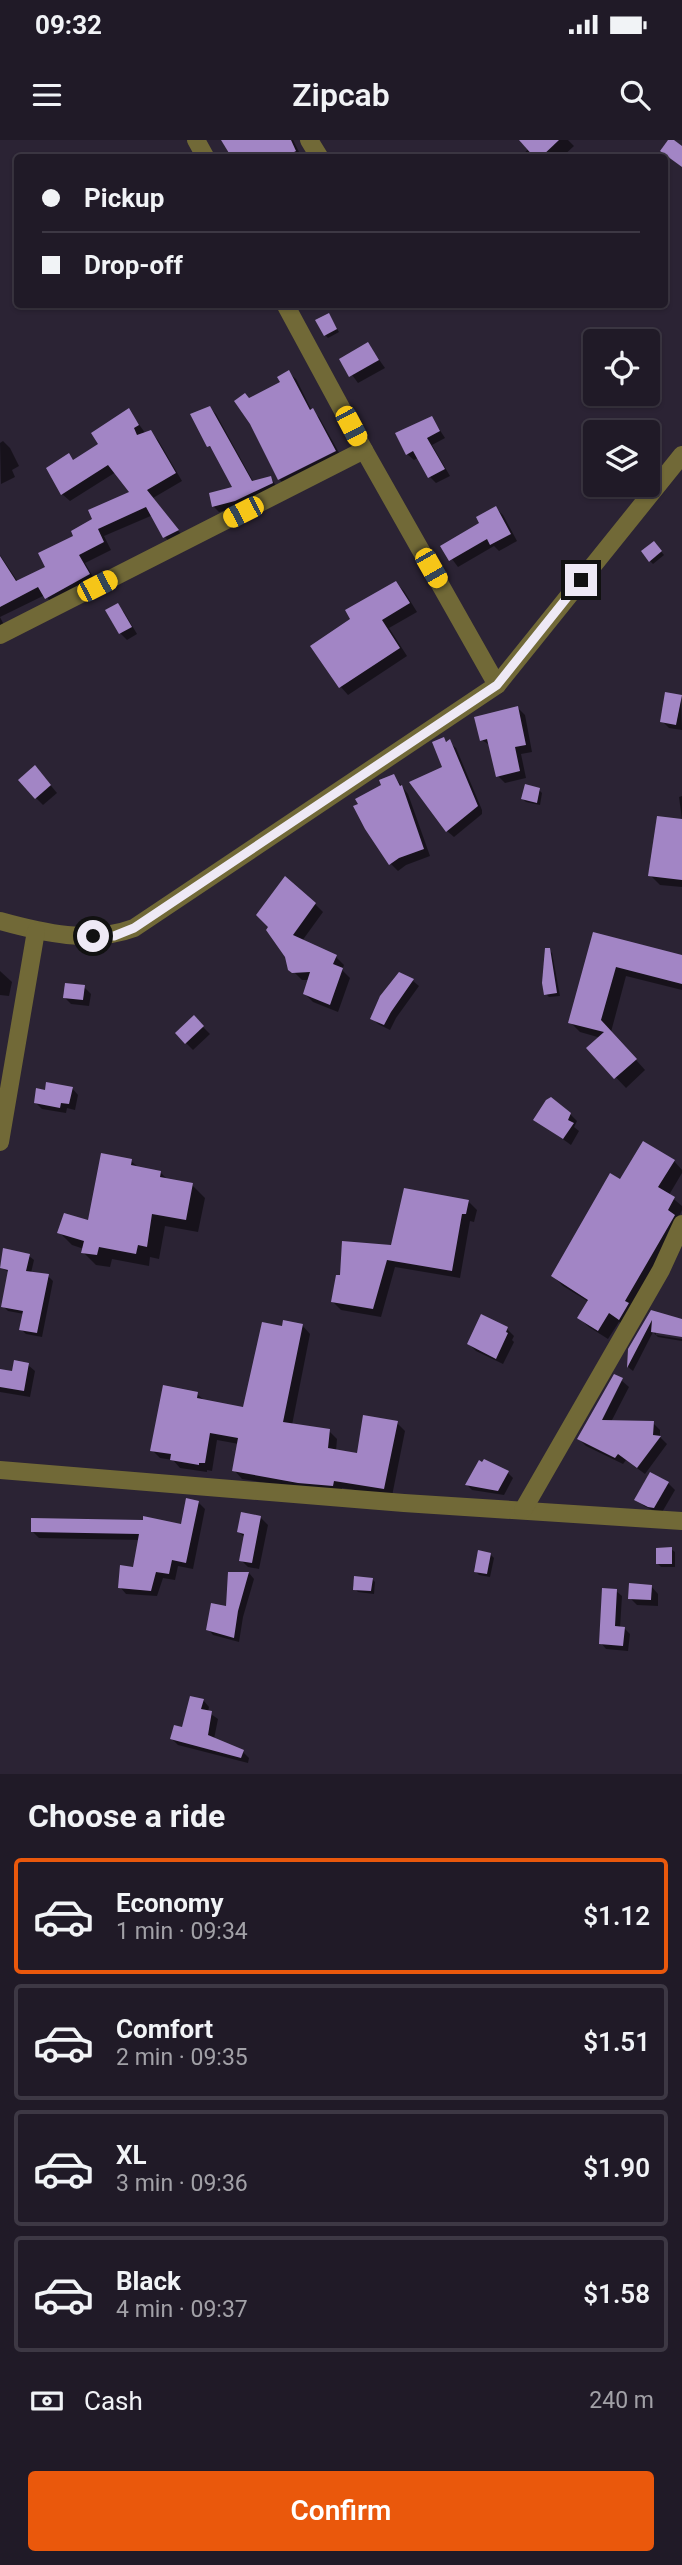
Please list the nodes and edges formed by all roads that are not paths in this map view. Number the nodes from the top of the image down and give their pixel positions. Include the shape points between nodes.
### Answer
1 (287, 308) edge
2 (364, 450) junction
3 (682, 454) edge
4 (0, 635) edge
5 (497, 685) junction
6 (0, 921) edge
7 (36, 931) junction
8 (0, 1142) edge
9 (682, 1224) edge
10 (0, 1470) edge
11 (523, 1510) junction
12 (682, 1521) edge

1 - 2 street
2 - 4 street
2 - 5 street
3 - 5 street
5 - 7 street via 134,928 114,936
6 - 7 street
7 - 8 street
9 - 11 street via 661,1270
10 - 11 street
11 - 12 street

